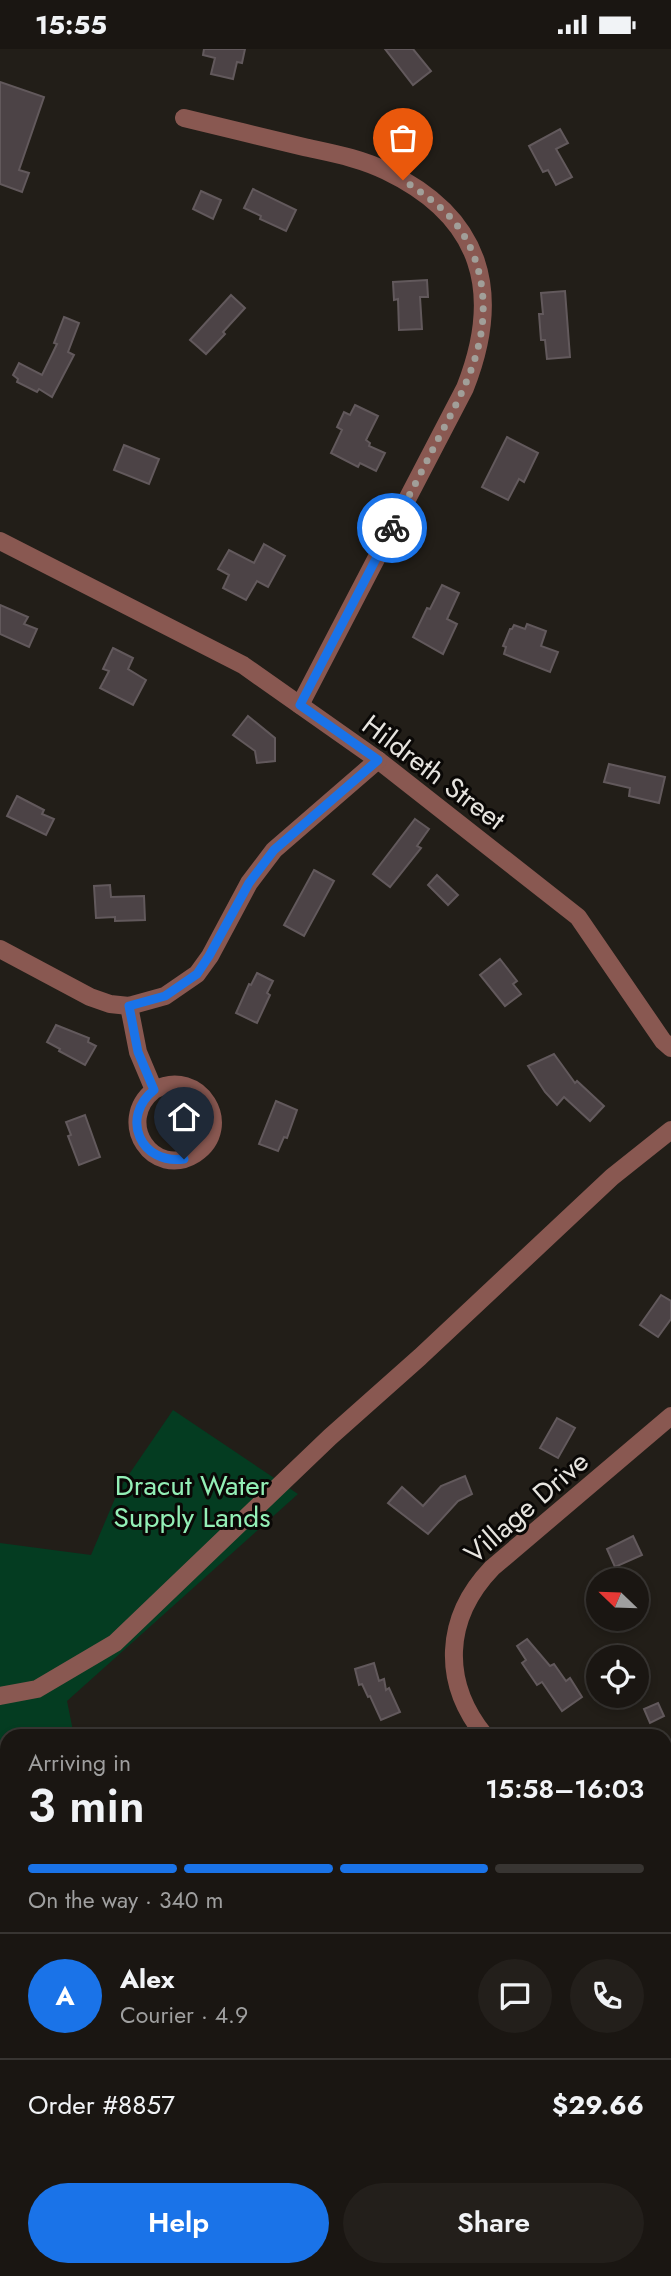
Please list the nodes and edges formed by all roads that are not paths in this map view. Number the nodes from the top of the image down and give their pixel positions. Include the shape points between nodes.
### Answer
1 (184, 118) dead end
2 (0, 541) edge
3 (300, 705) junction
4 (378, 760) junction
5 (0, 949) edge
6 (129, 1006) junction
7 (671, 1048) edge
8 (154, 1090) junction
9 (671, 1130) edge
10 (671, 1416) edge
11 (0, 1696) edge
12 (481, 1729) edge

1 - 3 street via 349,157 403,180 457,225 475,260 482,290 481,340 465,388
2 - 3 street, Hildreth Street via 243,665
3 - 4 street, Hildreth Street
4 - 6 street via 274,850 249,883 197,974 165,996
4 - 7 street, Hildreth Street via 578,917
5 - 6 street via 90,997
6 - 8 street via 138,1052
8 - 8 street via 142,1101 138,1133 152,1153 184,1159 204,1146 212,1131 212,1114 200,1093 186,1085 169,1084
9 - 11 street via 612,1177 330,1437 115,1643 37,1689
10 - 12 street, Village Drive via 492,1568 469,1597 456,1631 454,1668 464,1703

